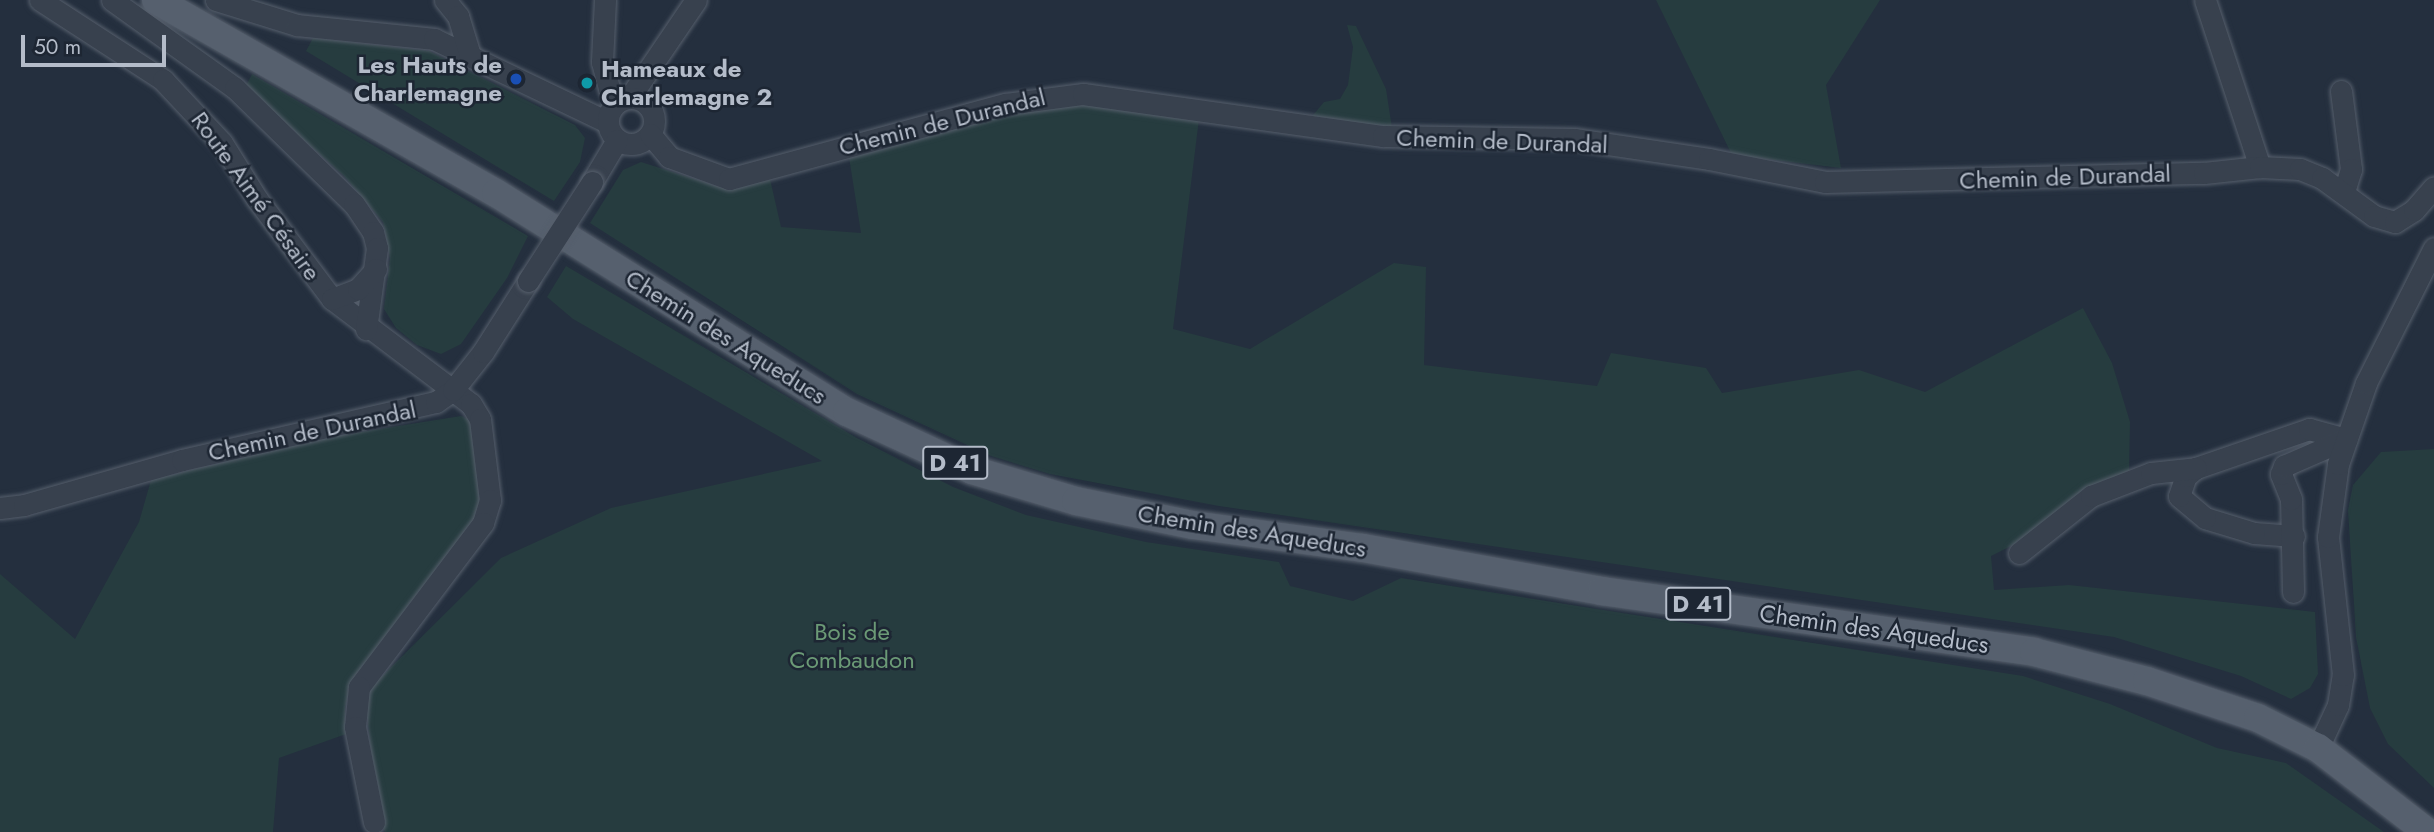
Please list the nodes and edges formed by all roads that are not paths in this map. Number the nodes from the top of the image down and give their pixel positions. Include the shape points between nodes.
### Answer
1 (40, 0) edge
2 (112, 0) edge
3 (156, 0) edge
4 (216, 0) edge
5 (445, 0) edge
6 (605, 0) edge
7 (696, 0) edge
8 (2205, 0) edge
9 (469, 53) junction
10 (2341, 91) dead end
11 (624, 99) junction
12 (612, 131) junction
13 (650, 134) junction
14 (2260, 167) junction
15 (2434, 187) edge
16 (2344, 192) junction
17 (2434, 248) edge
18 (376, 269) junction
19 (332, 299) junction
20 (366, 329) junction
21 (453, 390) junction
22 (2346, 439) junction
23 (2196, 468) junction
24 (0, 508) edge
25 (2294, 536) junction
26 (2019, 553) dead end
27 (2293, 592) dead end
28 (2318, 748) junction
29 (374, 822) dead end
30 (2427, 832) edge

1 - 19 street, Route Aimé Césaire via 128,53 195,112
2 - 18 street via 235,88 300,147 354,204 373,232
3 - 28 main road, Chemin des Aqueducs / D 41 via 496,193 847,412 932,454 1008,483 1193,525 1363,548 1616,593 2034,652 2172,689 2258,718
4 - 9 street via 277,22 414,35
5 - 9 street via 458,16
6 - 11 street via 601,62 609,89
7 - 11 street
8 - 14 street
9 - 12 street
10 - 16 street via 2351,169
11 - 12 street
11 - 13 street via 644,102 653,113
12 - 13 street via 635,144
12 - 21 street, Chemin de Durandal, bridge via 592,181
13 - 14 street, Chemin de Durandal via 670,157 729,179 899,130 1054,94 1083,94 1383,136 1574,139 1825,182 2204,173
14 - 16 street, Chemin de Durandal via 2300,169
15 - 16 street, Chemin de Durandal via 2414,210 2395,222 2374,216
17 - 22 street via 2366,383
18 - 19 street via 358,289
18 - 20 street
19 - 20 street, Route Aimé Césaire
20 - 21 street, Route Aimé Césaire
21 - 24 street, Chemin de Durandal via 418,409 182,460
21 - 29 street, Route Aimé Césaire via 471,404 480,419 490,500 466,551 359,687 355,727
22 - 23 street via 2309,429
22 - 25 street via 2307,452 2284,466 2281,474 2291,499
22 - 28 street via 2332,494 2328,537 2343,675 2338,705
23 - 25 street via 2186,476 2179,496 2205,518 2253,533
23 - 26 street via 2151,473 2091,496
25 - 27 street
28 - 30 main road, Chemin des Aqueducs / D 41

